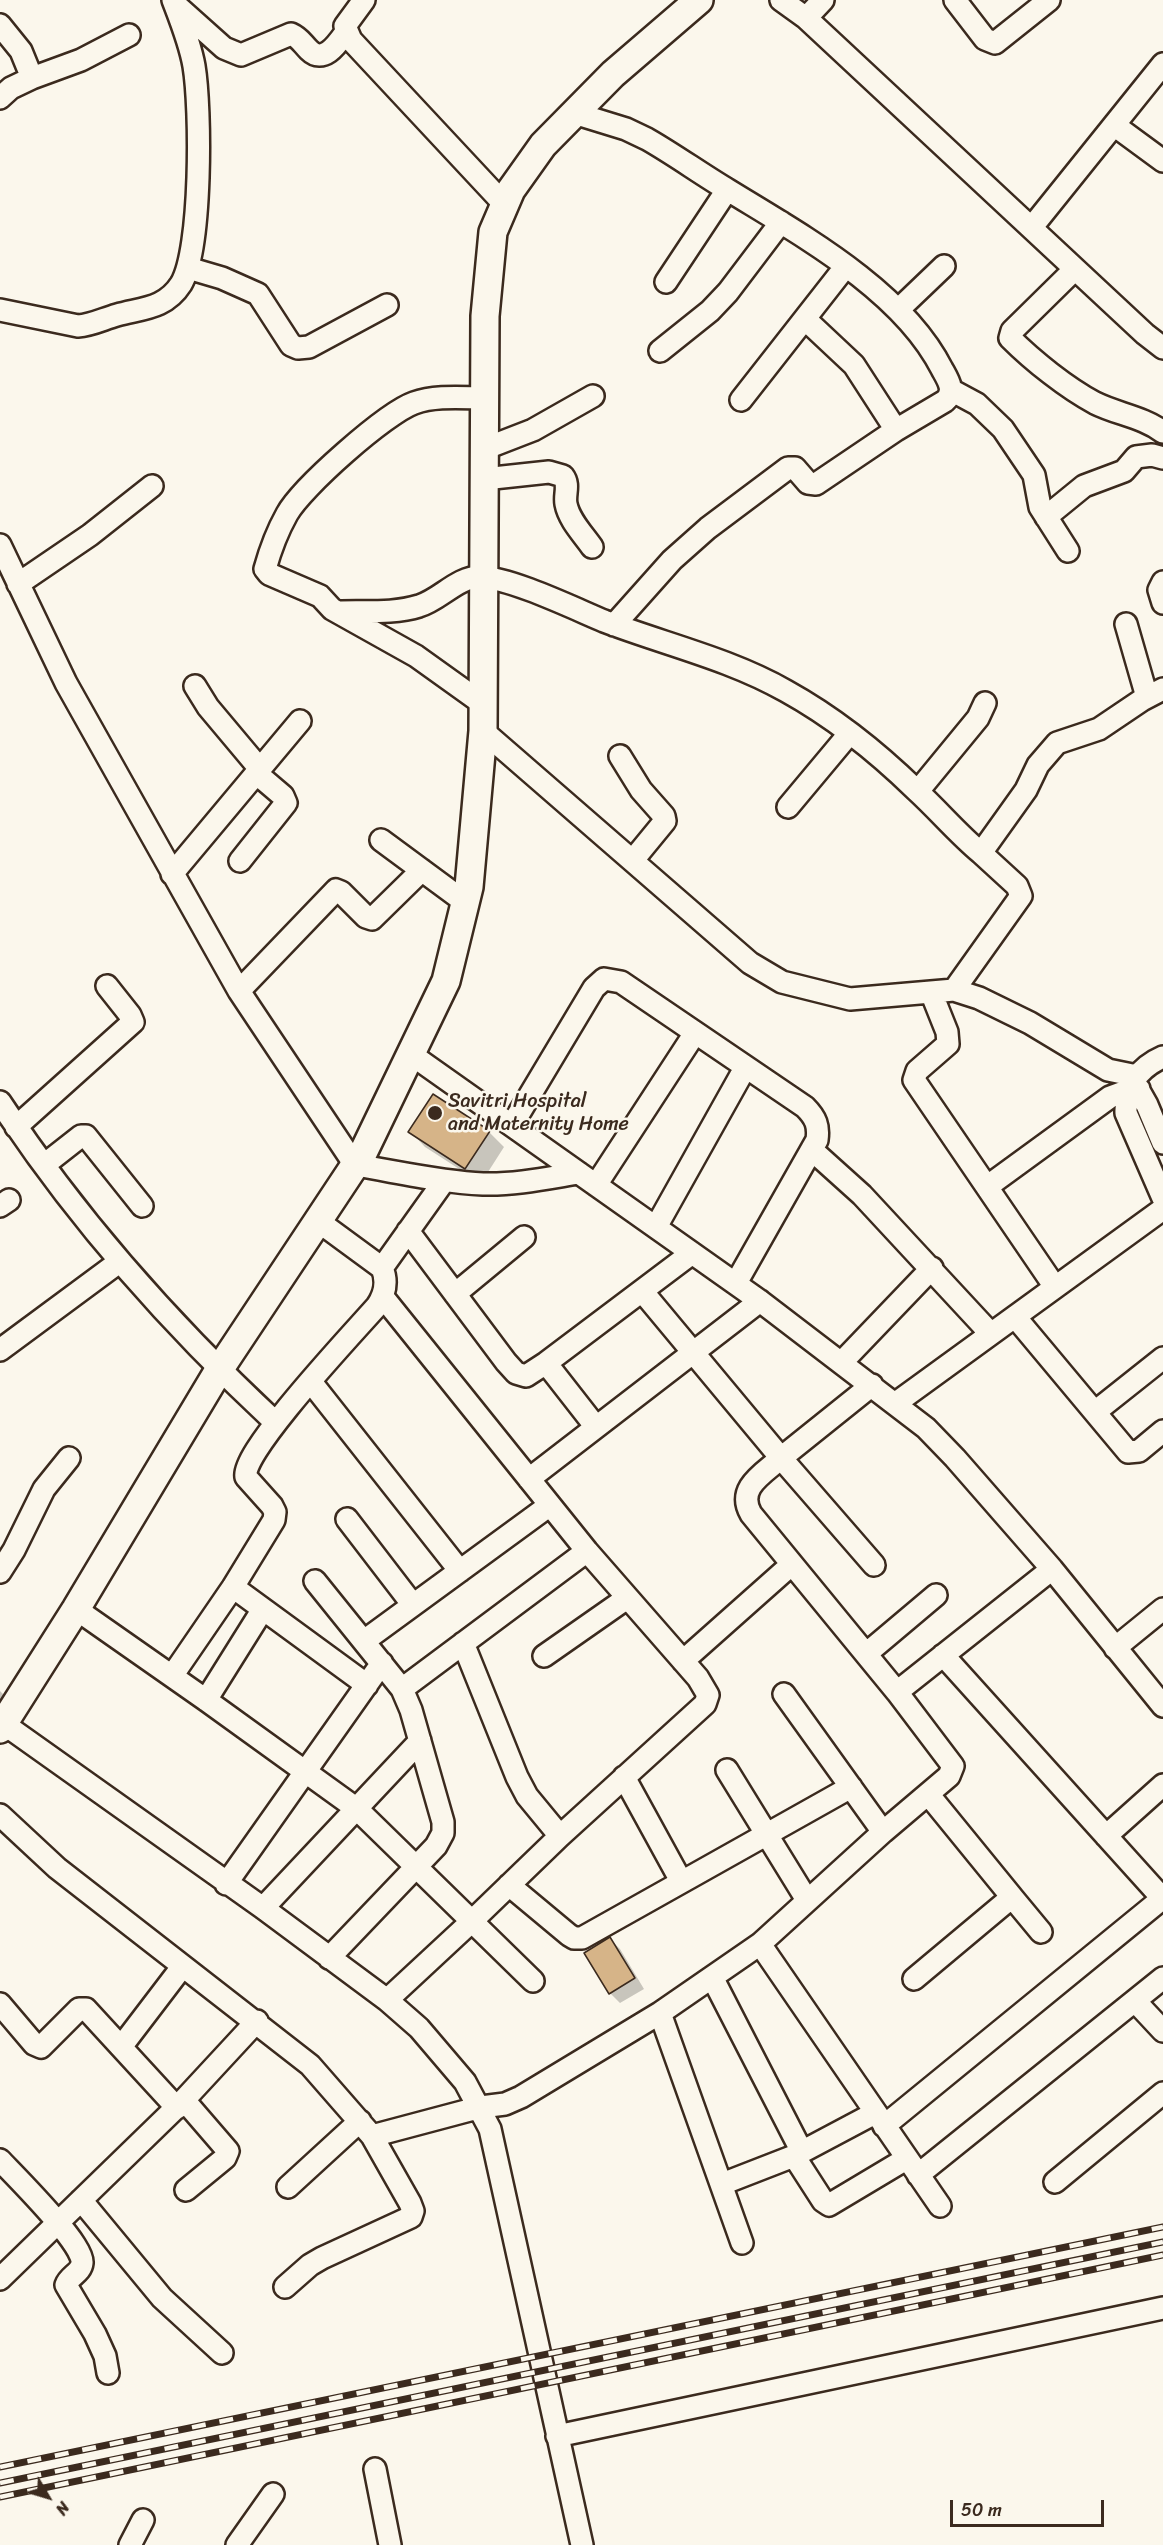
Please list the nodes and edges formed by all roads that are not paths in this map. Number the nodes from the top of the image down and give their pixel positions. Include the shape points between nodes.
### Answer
1 (364, 0) edge
2 (699, 0) edge
3 (781, 0) edge
4 (823, 0) edge
5 (955, 0) edge
6 (1046, 1) edge
7 (173, 2) edge
8 (806, 18) junction
9 (0, 25) edge
10 (346, 32) junction
11 (129, 35) dead end
12 (1163, 64) edge
13 (32, 78) junction
14 (0, 98) edge
15 (574, 113) junction
16 (1114, 126) junction
17 (1162, 159) edge
18 (728, 190) junction
19 (505, 205) junction
20 (782, 222) junction
21 (1032, 227) junction
22 (846, 266) junction
23 (944, 266) dead end
24 (188, 267) junction
25 (1075, 269) junction
26 (666, 282) dead end
27 (387, 305) dead end
28 (0, 310) edge
29 (898, 310) junction
30 (805, 319) junction
31 (1163, 348) edge
32 (660, 351) dead end
33 (951, 390) junction
34 (593, 396) dead end
35 (487, 398) junction
36 (741, 400) dead end
37 (896, 430) junction
38 (1163, 432) edge
39 (484, 449) junction
40 (1163, 459) edge
41 (484, 479) junction
42 (152, 486) dead end
43 (1046, 517) junction
44 (0, 545) edge
45 (592, 547) dead end
46 (1068, 551) dead end
47 (485, 578) junction
48 (1163, 582) edge
49 (18, 584) junction
50 (1163, 603) edge
51 (338, 612) junction
52 (1126, 624) dead end
53 (614, 625) junction
54 (195, 686) dead end
55 (1155, 693) edge
56 (985, 703) dead end
57 (483, 704) junction
58 (300, 720) dead end
59 (483, 731) junction
60 (849, 734) junction
61 (620, 756) dead end
62 (258, 771) junction
63 (918, 791) junction
64 (788, 807) dead end
65 (381, 840) dead end
66 (981, 853) junction
67 (633, 860) junction
68 (240, 861) dead end
69 (422, 870) junction
70 (172, 874) junction
71 (465, 902) junction
72 (107, 986) dead end
73 (954, 990) junction
74 (238, 991) junction
75 (931, 992) junction
76 (695, 1033) junction
77 (412, 1055) junction
78 (1163, 1057) edge
79 (745, 1068) junction
80 (1135, 1084) junction
81 (0, 1102) edge
82 (512, 1125) junction
83 (16, 1127) junction
84 (1163, 1143) edge
85 (812, 1150) junction
86 (44, 1165) junction
87 (355, 1165) junction
88 (588, 1179) junction
89 (444, 1181) junction
90 (988, 1186) junction
91 (1163, 1198) edge
92 (142, 1206) dead end
93 (1163, 1209) edge
94 (318, 1221) junction
95 (656, 1227) junction
96 (408, 1231) junction
97 (524, 1237) dead end
98 (692, 1252) junction
99 (119, 1262) junction
100 (381, 1268) junction
101 (932, 1268) junction
102 (736, 1283) junction
103 (1055, 1287) junction
104 (642, 1291) junction
105 (455, 1294) junction
106 (383, 1297) junction
107 (760, 1300) junction
108 (1016, 1318) junction
109 (992, 1334) junction
110 (0, 1350) edge
111 (692, 1352) junction
112 (1163, 1358) edge
113 (842, 1362) junction
114 (546, 1363) junction
115 (219, 1370) junction
116 (311, 1382) junction
117 (872, 1385) junction
118 (896, 1403) junction
119 (1095, 1412) junction
120 (275, 1422) junction
121 (596, 1427) junction
122 (1163, 1431) edge
123 (69, 1458) dead end
124 (781, 1458) junction
125 (529, 1479) junction
126 (550, 1505) junction
127 (347, 1519) dead end
128 (586, 1551) junction
129 (791, 1565) junction
130 (874, 1565) dead end
131 (1052, 1569) junction
132 (460, 1571) junction
133 (0, 1572) edge
134 (315, 1581) dead end
135 (233, 1587) junction
136 (936, 1595) dead end
137 (627, 1598) junction
138 (413, 1605) junction
139 (76, 1609) junction
140 (263, 1609) junction
141 (1163, 1609) edge
142 (364, 1641) junction
143 (463, 1643) junction
144 (1115, 1648) junction
145 (866, 1654) junction
146 (943, 1655) junction
147 (544, 1656) dead end
148 (683, 1661) junction
149 (382, 1663) junction
150 (172, 1676) junction
151 (367, 1685) junction
152 (402, 1689) junction
153 (897, 1692) junction
154 (784, 1694) dead end
155 (206, 1700) junction
156 (1163, 1706) edge
157 (2, 1726) edge
158 (420, 1741) junction
159 (726, 1770) dead end
160 (307, 1772) junction
161 (624, 1778) junction
162 (1163, 1785) edge
163 (851, 1787) junction
164 (928, 1794) junction
165 (357, 1809) junction
166 (0, 1815) edge
167 (883, 1832) junction
168 (560, 1836) junction
169 (767, 1836) junction
170 (1106, 1836) junction
171 (417, 1868) junction
172 (681, 1881) junction
173 (226, 1884) junction
174 (509, 1885) junction
175 (1012, 1897) junction
176 (1163, 1899) edge
177 (807, 1900) junction
178 (263, 1908) junction
179 (471, 1923) junction
180 (1041, 1932) dead end
181 (760, 1944) junction
182 (329, 1958) junction
183 (182, 1967) junction
184 (712, 1977) junction
185 (1163, 1978) edge
186 (914, 1979) dead end
187 (533, 1981) dead end
188 (387, 2000) junction
189 (1135, 2001) junction
190 (0, 2004) edge
191 (660, 2013) junction
192 (257, 2021) junction
193 (1163, 2031) edge
194 (121, 2047) junction
195 (1163, 2093) edge
196 (180, 2104) junction
197 (481, 2107) junction
198 (879, 2119) junction
199 (366, 2128) junction
200 (798, 2154) junction
201 (0, 2160) edge
202 (912, 2167) junction
203 (1055, 2182) dead end
204 (722, 2184) junction
205 (288, 2187) dead end
206 (186, 2190) dead end
207 (81, 2200) junction
208 (940, 2206) dead end
209 (58, 2223) junction
210 (742, 2243) dead end
211 (0, 2279) edge
212 (285, 2287) dead end
213 (1163, 2308) edge
214 (222, 2353) dead end
215 (108, 2373) dead end
216 (558, 2436) junction
217 (375, 2469) dead end
218 (273, 2494) dead end
219 (143, 2520) dead end
220 (130, 2545) edge
221 (237, 2545) edge
222 (390, 2545) edge
223 (582, 2545) edge

1 - 10 street via 345,26
2 - 15 main road
3 - 8 street
4 - 8 street
5 - 6 street via 985,39 995,43
7 - 10 street via 224,48 241,55 291,34 300,38 311,52 321,55 330,52
7 - 24 street via 190,51 199,105 193,238
8 - 21 street
9 - 13 street via 21,51
10 - 19 street
11 - 13 street via 81,60
12 - 16 street
13 - 14 street
15 - 18 street via 647,139
15 - 19 main road via 543,145
16 - 17 street
16 - 21 street
18 - 20 street
18 - 26 street
19 - 35 main road via 493,232 485,316
20 - 22 street
20 - 32 street via 728,292
21 - 25 street
22 - 29 street
22 - 30 street
23 - 29 street
24 - 27 street via 258,294 291,345 298,348 309,347
24 - 28 street via 180,285 148,310 90,325
25 - 31 street
25 - 38 street via 1012,331 1011,338 1065,384 1095,403
29 - 33 street via 939,361
30 - 36 street
30 - 37 street via 854,365
33 - 37 street via 945,400
33 - 43 street via 977,404 1003,429 1034,475 1037,501
34 - 39 street via 533,430
35 - 39 main road
35 - 51 street via 428,399 398,410 330,467 287,513 266,571 320,596
37 - 53 street via 816,484 808,483 795,468 788,468 701,534
39 - 41 main road
40 - 43 street via 1152,455 1136,457 1124,471 1084,486
41 - 45 street via 549,472 563,476 567,481 569,514
41 - 47 main road
42 - 49 street
43 - 46 street
44 - 49 street
47 - 51 street via 467,580 406,610
47 - 53 street via 516,586
47 - 57 main road
48 - 50 street via 1159,590
49 - 70 street via 66,683
51 - 57 street via 416,656
52 - 55 street
53 - 60 street via 740,669 785,690
54 - 62 street
55 - 66 street via 1099,729 1057,743 1038,765 1026,790
56 - 63 street via 978,718
57 - 59 main road
58 - 62 street
59 - 67 street
59 - 71 main road
60 - 63 street
60 - 64 street
61 - 67 street via 665,821
62 - 68 street via 286,803
62 - 70 street
63 - 66 street
65 - 69 street
66 - 73 street via 1017,886 1021,896
67 - 75 street via 750,963 782,982 850,999
69 - 71 street
69 - 74 street via 372,919 336,890
70 - 74 street
71 - 77 main road via 446,981
72 - 83 street via 134,1022
73 - 75 street
73 - 80 street via 1030,1023
74 - 87 street
75 - 90 street via 948,1044 917,1071 914,1080
76 - 79 street
76 - 82 street via 621,982 604,979 594,988
76 - 88 street
77 - 82 street
77 - 87 main road
78 - 80 street via 1152,1062
79 - 85 street via 814,1116 819,1128
79 - 95 street
80 - 84 street
80 - 90 street via 1110,1097
80 - 91 street via 1125,1099 1126,1113
81 - 83 street
82 - 88 street
83 - 86 street
85 - 101 street
85 - 102 street
86 - 92 street via 86,1136
86 - 99 street
87 - 89 street
87 - 94 main road
88 - 89 street via 485,1184
88 - 95 street
89 - 96 street
90 - 103 street
93 - 103 street
94 - 100 street
94 - 115 main road
95 - 98 street
96 - 100 street
96 - 105 street
97 - 105 street
98 - 102 street
98 - 104 street
99 - 110 street
99 - 115 street
100 - 106 street via 385,1276
101 - 109 street
101 - 113 street
102 - 107 street
103 - 108 street
104 - 111 street
104 - 114 street
105 - 114 street via 516,1373 526,1376
106 - 116 street
106 - 125 street
107 - 111 street
107 - 113 street
108 - 109 street
108 - 119 street
109 - 118 street
111 - 121 street
111 - 124 street
112 - 119 street
113 - 117 street
114 - 121 street
115 - 120 street
115 - 139 main road
116 - 120 street
116 - 132 street
117 - 118 street
117 - 124 street
118 - 131 street via 956,1458
119 - 122 street via 1124,1448 1133,1453
120 - 135 street via 245,1472 272,1506 275,1516
121 - 125 street
123 - 133 street via 44,1489
124 - 129 street via 750,1486 745,1494 746,1506
124 - 130 street
125 - 126 street
126 - 128 street
126 - 132 street
127 - 138 street
128 - 137 street
128 - 143 street
129 - 145 street
129 - 148 street
131 - 144 street
131 - 146 street
132 - 138 street
134 - 142 street
135 - 140 street
135 - 150 street
136 - 145 street
137 - 147 street
137 - 148 street
138 - 142 street
139 - 150 street
139 - 157 main road
140 - 151 street
140 - 155 street
141 - 144 street
142 - 149 street
143 - 152 street
143 - 168 street via 518,1777
144 - 156 street
145 - 153 street
146 - 153 street
146 - 170 street
148 - 161 street via 705,1687 705,1704
149 - 151 street
149 - 152 street
150 - 155 street
151 - 160 street
152 - 158 street
153 - 164 street via 952,1766 949,1776
154 - 163 street
155 - 160 street
157 - 173 street
158 - 165 street
158 - 171 street via 443,1833
159 - 169 street
160 - 165 street
160 - 173 street
161 - 168 street
161 - 172 street
162 - 170 street
163 - 167 street
163 - 169 street
164 - 167 street
164 - 175 street
165 - 171 street
165 - 178 street
166 - 183 street via 57,1868
167 - 177 street
168 - 174 street
169 - 172 street
169 - 177 street
170 - 176 street
171 - 179 street
171 - 182 street
172 - 174 street via 582,1938 574,1938
173 - 178 street
174 - 179 street
175 - 180 street
175 - 186 street
176 - 198 street
177 - 181 street
178 - 182 street
179 - 187 street
179 - 188 street
181 - 184 street
181 - 198 street
182 - 188 street
183 - 192 street
183 - 194 street
184 - 191 street
184 - 200 street
185 - 189 street
188 - 197 street via 441,2053
189 - 193 street
189 - 202 street
190 - 194 street via 38,2047 83,2007
191 - 197 street via 521,2097
191 - 204 street
192 - 196 street
192 - 199 street via 310,2065
194 - 196 street
195 - 203 street
196 - 206 street via 228,2151 225,2158
196 - 207 street
197 - 199 street
197 - 216 street via 490,2129
198 - 200 street
198 - 202 street
199 - 205 street
199 - 212 street via 410,2203 411,2217 322,2258
200 - 202 street via 823,2201 829,2205
200 - 204 street
201 - 209 street
202 - 208 street
204 - 210 street
207 - 209 street
207 - 214 street via 162,2298
209 - 211 street
209 - 215 street via 82,2256 81,2267 66,2285 95,2334
213 - 216 street
216 - 223 street
217 - 222 street
218 - 221 street
219 - 220 street

